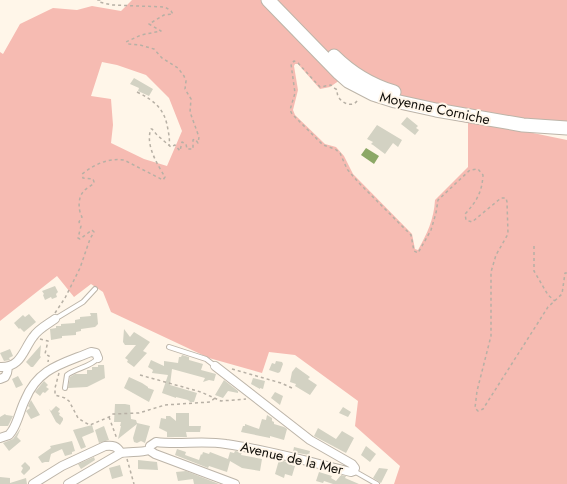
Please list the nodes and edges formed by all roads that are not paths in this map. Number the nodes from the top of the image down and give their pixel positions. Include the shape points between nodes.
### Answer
1 (268, 0) edge
2 (279, 0) edge
3 (567, 120) edge
4 (567, 128) edge
5 (95, 289) dead end
6 (55, 318) joint
7 (169, 347) dead end
8 (98, 358) joint
9 (215, 366) joint
10 (4, 367) edge
11 (0, 379) edge
12 (64, 388) dead end
13 (0, 438) edge
14 (149, 450) junction
15 (123, 454) junction
16 (354, 471) junction
17 (33, 484) edge
18 (68, 484) edge
19 (235, 484) edge
20 (376, 484) edge

1 - 4 main road, Moyenne Corniche via 339,73 348,81 373,94 408,104 494,120
2 - 3 main road, Moyenne Corniche via 342,64 378,87 470,109
5 - 6 lane via 83,302
6 - 10 street via 38,331 14,364
7 - 9 lane, Avenue de la Mer via 206,359
8 - 12 lane via 95,362 67,375
8 - 13 street via 96,353 91,352 42,374 25,398 12,431
9 - 16 street, Avenue de la Mer via 310,440 352,464
10 - 11 street via 7,373
14 - 15 street
14 - 16 street, Avenue de la Mer via 156,442 224,443
14 - 19 street
15 - 17 street via 116,446 104,446 62,466
15 - 18 street
16 - 20 lane

